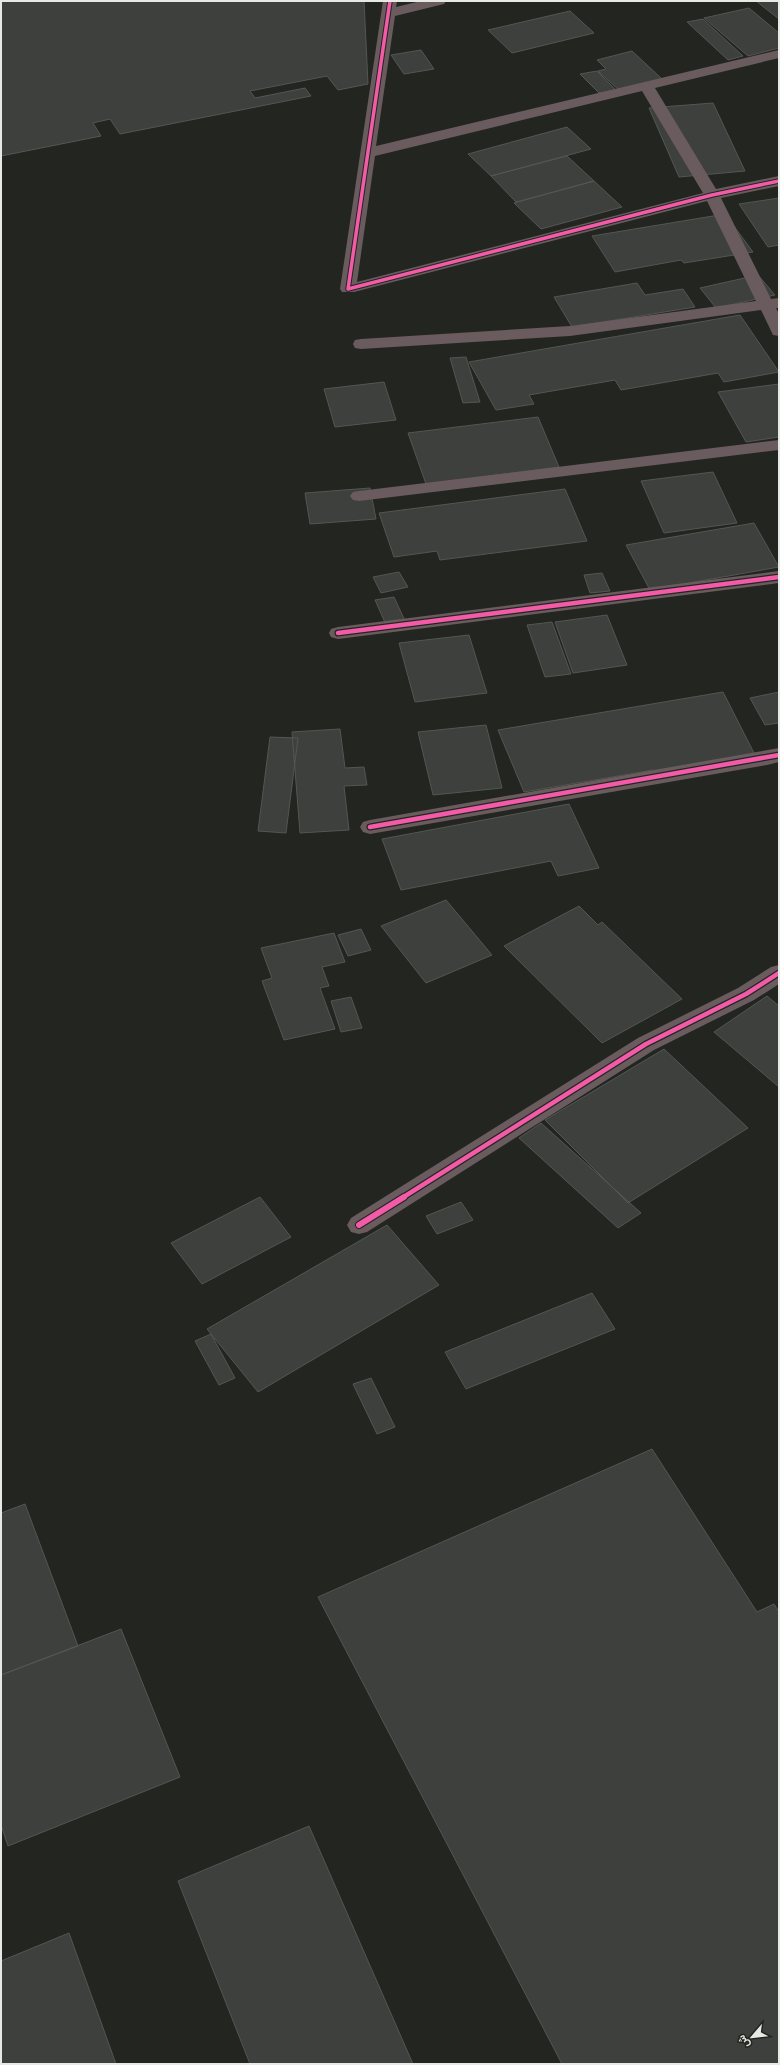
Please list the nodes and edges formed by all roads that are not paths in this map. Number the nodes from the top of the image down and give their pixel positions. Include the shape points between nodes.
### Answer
1 (439, 1) edge
2 (389, 7) edge
3 (779, 54) edge
4 (646, 86) junction
5 (368, 153) junction
6 (779, 180) edge
7 (712, 195) junction
8 (772, 304) edge
9 (779, 331) edge
10 (361, 344) dead end
11 (779, 444) edge
12 (359, 496) dead end
13 (779, 577) edge
14 (338, 633) dead end
15 (779, 755) edge
16 (370, 827) dead end
17 (779, 973) edge
18 (359, 1225) dead end

1 - 2 street
2 - 5 street
3 - 4 street
4 - 5 street
4 - 7 street
5 - 7 street via 348,289
6 - 7 street
7 - 8 street
8 - 9 street
8 - 10 street via 570,331
11 - 12 street
13 - 14 street
15 - 16 street
17 - 18 street via 746,994 646,1044

